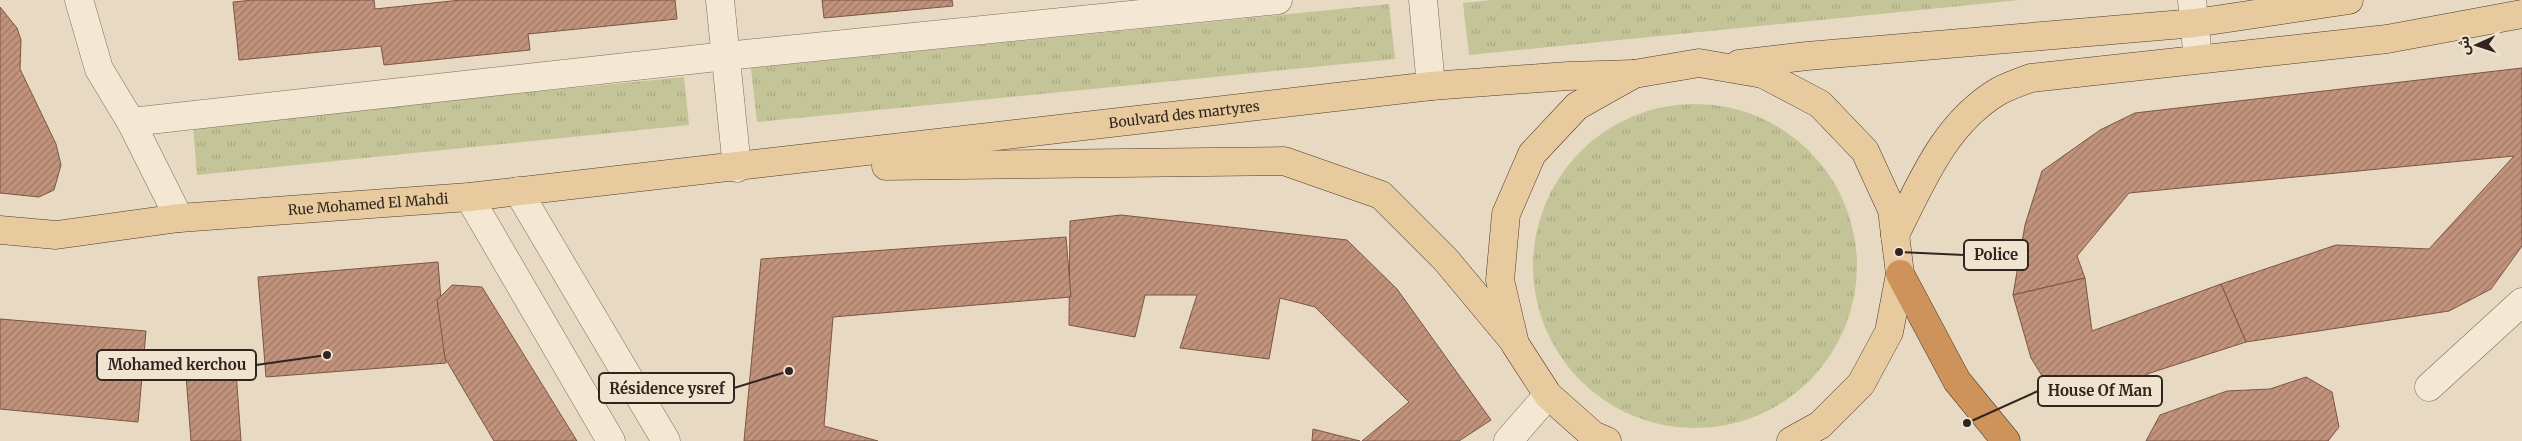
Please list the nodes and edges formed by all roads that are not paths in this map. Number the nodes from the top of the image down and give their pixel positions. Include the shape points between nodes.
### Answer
1 (79, 0) edge
2 (720, 0) edge
3 (1278, 0) edge
4 (1423, 0) edge
5 (2349, 0) edge
6 (2194, 11) edge
7 (2522, 14) edge
8 (726, 56) junction
9 (2198, 59) junction
10 (1720, 67) junction
11 (1634, 74) junction
12 (1431, 86) junction
13 (131, 122) junction
14 (736, 168) junction
15 (518, 191) junction
16 (469, 197) junction
17 (179, 218) junction
18 (0, 230) edge
19 (1895, 235) junction
20 (1900, 274) junction
21 (2522, 302) edge
22 (1516, 344) junction
23 (2429, 387) dead end
24 (1548, 396) junction
25 (611, 441) edge
26 (666, 441) edge
27 (1508, 441) edge
28 (1607, 441) edge
29 (1791, 441) edge
30 (2006, 441) edge

1 - 13 street via 99,69
2 - 8 street
3 - 8 street
4 - 12 street
5 - 6 main road
6 - 9 street
6 - 10 main road
7 - 9 main road via 2386,39
8 - 13 street
8 - 14 street
9 - 19 main road via 2030,78 1999,91 1972,111 1949,135
10 - 11 main road via 1699,63
10 - 19 main road via 1763,74 1820,104 1865,151 1892,210
11 - 12 main road, Boulvard des martyres
11 - 22 main road via 1577,106 1532,154 1509,206 1500,280
12 - 14 main road, Boulvard des martyres
13 - 17 street
14 - 15 main road, Rue Mohamed El Mahdi
14 - 22 main road via 1284,161 1381,195 1446,260
15 - 16 main road, Rue Mohamed El Mahdi
15 - 26 street
16 - 17 main road, Rue Mohamed El Mahdi
16 - 25 street
17 - 18 main road, Rue Mohamed El Mahdi via 56,235
19 - 20 main road
20 - 29 main road via 1888,332 1861,384 1820,425
20 - 30 highway via 1957,380
21 - 23 street
22 - 24 main road
24 - 27 street
24 - 28 main road via 1593,435

